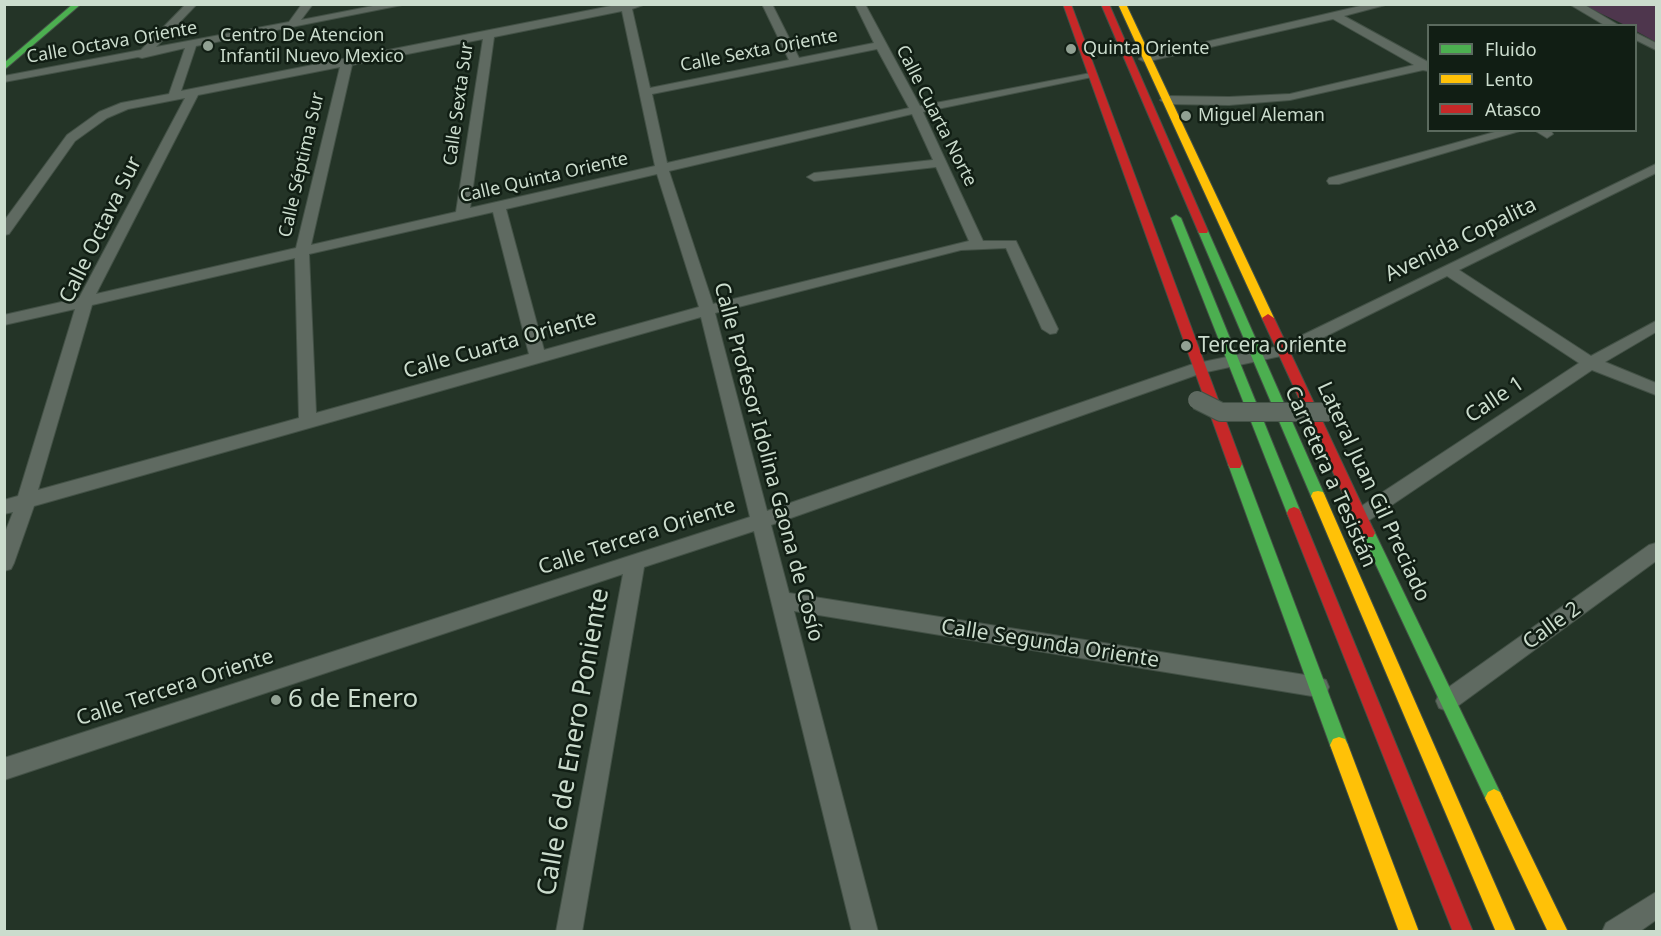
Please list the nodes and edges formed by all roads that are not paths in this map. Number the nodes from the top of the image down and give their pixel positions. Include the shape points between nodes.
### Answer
1 (78, 4) edge
2 (192, 4) edge
3 (308, 4) edge
4 (360, 4) edge
5 (402, 4) edge
6 (767, 4) edge
7 (861, 4) edge
8 (1067, 4) edge
9 (1105, 4) edge
10 (1122, 4) edge
11 (1384, 4) edge
12 (1559, 4) edge
13 (1574, 4) edge
14 (630, 5) edge
15 (1334, 15) junction
16 (299, 16) junction
17 (1596, 24) edge
18 (1611, 24) edge
19 (291, 26) junction
20 (489, 34) junction
21 (1637, 37) edge
22 (153, 43) junction
23 (191, 45) junction
24 (880, 45) junction
25 (1637, 45) edge
26 (1656, 47) edge
27 (1656, 54) edge
28 (142, 55) junction
29 (1145, 59) junction
30 (795, 61) junction
31 (347, 62) junction
32 (1427, 66) edge
33 (4, 69) edge
34 (1092, 74) junction
35 (4, 79) edge
36 (194, 92) junction
37 (646, 92) junction
38 (174, 96) junction
39 (1166, 100) junction
40 (916, 110) junction
41 (1511, 132) edge
42 (940, 163) junction
43 (1656, 168) edge
44 (662, 169) junction
45 (814, 177) dead end
46 (1334, 181) dead end
47 (1170, 201) dead end
48 (499, 207) junction
49 (462, 216) junction
50 (4, 231) edge
51 (978, 245) junction
52 (302, 252) junction
53 (1447, 269) junction
54 (85, 301) junction
55 (707, 310) junction
56 (4, 320) edge
57 (1656, 326) edge
58 (1050, 329) dead end
59 (1284, 350) junction
60 (1255, 356) junction
61 (538, 357) junction
62 (1233, 361) junction
63 (1591, 363) junction
64 (1199, 368) junction
65 (1656, 389) edge
66 (1197, 400) dead end
67 (1329, 412) dead end
68 (308, 422) junction
69 (26, 501) junction
70 (4, 507) edge
71 (1361, 516) junction
72 (761, 521) junction
73 (1656, 551) edge
74 (635, 562) junction
75 (4, 563) edge
76 (781, 600) junction
77 (1318, 687) junction
78 (1447, 701) junction
79 (4, 769) edge
80 (1656, 905) edge
81 (569, 932) edge
82 (865, 932) edge
83 (1409, 932) edge
84 (1463, 932) edge
85 (1506, 932) edge
86 (1558, 932) edge
87 (1615, 932) edge

1 - 33 main road
2 - 22 street
3 - 16 street
4 - 16 street, Calle Octava Oriente
5 - 19 street, Calle Octava Oriente
6 - 30 street
7 - 24 street, Calle Cuarta Norte
8 - 34 main road
9 - 60 main road, Carretera a Tesistán
10 - 29 main road, Lateral Juan Gil Preciado
11 - 15 street
12 - 17 street
13 - 18 street
14 - 20 street
14 - 37 street, Calle Profesor Idolina Gaona de Cosío
15 - 29 street
15 - 32 street
16 - 19 street
16 - 22 street, Calle Octava Oriente
19 - 23 street, Calle Octava Oriente
20 - 31 street
20 - 49 street, Calle Sexta Sur
21 - 26 street
22 - 28 street
22 - 33 street, Calle Octava Oriente
23 - 28 street, Calle Octava Oriente
23 - 38 street
24 - 30 street, Calle Sexta Oriente
24 - 40 street, Calle Cuarta Norte
25 - 27 street
28 - 35 street, Calle Octava Oriente
29 - 39 main road, Lateral Juan Gil Preciado
30 - 37 street, Calle Sexta Oriente
31 - 36 street
31 - 52 street, Calle Séptima Sur
32 - 39 street via 1290,97
34 - 40 street, Calle Quinta Oriente
34 - 64 main road
36 - 38 street
36 - 54 street, Calle Octava Sur
37 - 44 street, Calle Profesor Idolina Gaona de Cosío
38 - 50 street via 125,106 103,115 71,138
39 - 59 main road, Lateral Juan Gil Preciado
40 - 42 street, Calle Cuarta Norte
40 - 44 street, Calle Quinta Oriente
41 - 46 street
42 - 45 street
42 - 51 street, Calle Cuarta Norte
43 - 53 street, Avenida Copalita
44 - 48 street, Calle Quinta Oriente
44 - 55 street, Calle Profesor Idolina Gaona de Cosío
47 - 62 main road, Carretera a Tesistán
48 - 49 street, Calle Quinta Oriente
48 - 61 street
49 - 52 street, Calle Quinta Oriente
51 - 55 street, Calle Cuarta Oriente
51 - 58 street, Calle Cuarta Oriente via 1011,244
52 - 54 street, Calle Quinta Oriente
52 - 68 street, Calle Séptima Sur
53 - 59 street, Avenida Copalita
53 - 63 street
54 - 56 street, Calle Quinta Oriente
54 - 69 street, Calle Octava Sur
55 - 61 street, Calle Cuarta Oriente
55 - 72 street, Calle Profesor Idolina Gaona de Cosío
57 - 63 street, Calle 1
59 - 60 street, Calle Tercera Oriente
59 - 71 main road, Lateral Juan Gil Preciado
60 - 62 street, Calle Tercera Oriente
60 - 85 main road, Carretera a Tesistán
61 - 68 street, Calle Cuarta Oriente
62 - 64 street, Calle Tercera Oriente
62 - 84 main road, Carretera a Tesistán
63 - 65 street
63 - 71 street, Calle 1
64 - 72 street, Calle Tercera Oriente
64 - 77 main road
66 - 67 street, bridge via 1221,412
68 - 69 street, Calle Cuarta Oriente
69 - 70 street, Calle Cuarta Oriente
69 - 75 street, Calle Octava Sur
71 - 78 main road, Lateral Juan Gil Preciado
72 - 74 street, Calle Tercera Oriente
72 - 76 street, Calle Profesor Idolina Gaona de Cosío
73 - 78 street, Calle 2
74 - 79 street, Calle Tercera Oriente
74 - 81 street, Calle 6 de Enero Poniente
76 - 77 street, Calle Segunda Oriente
76 - 82 street, Calle Profesor Idolina Gaona de Cosío
77 - 83 main road
78 - 86 main road, Lateral Juan Gil Preciado
80 - 87 street

